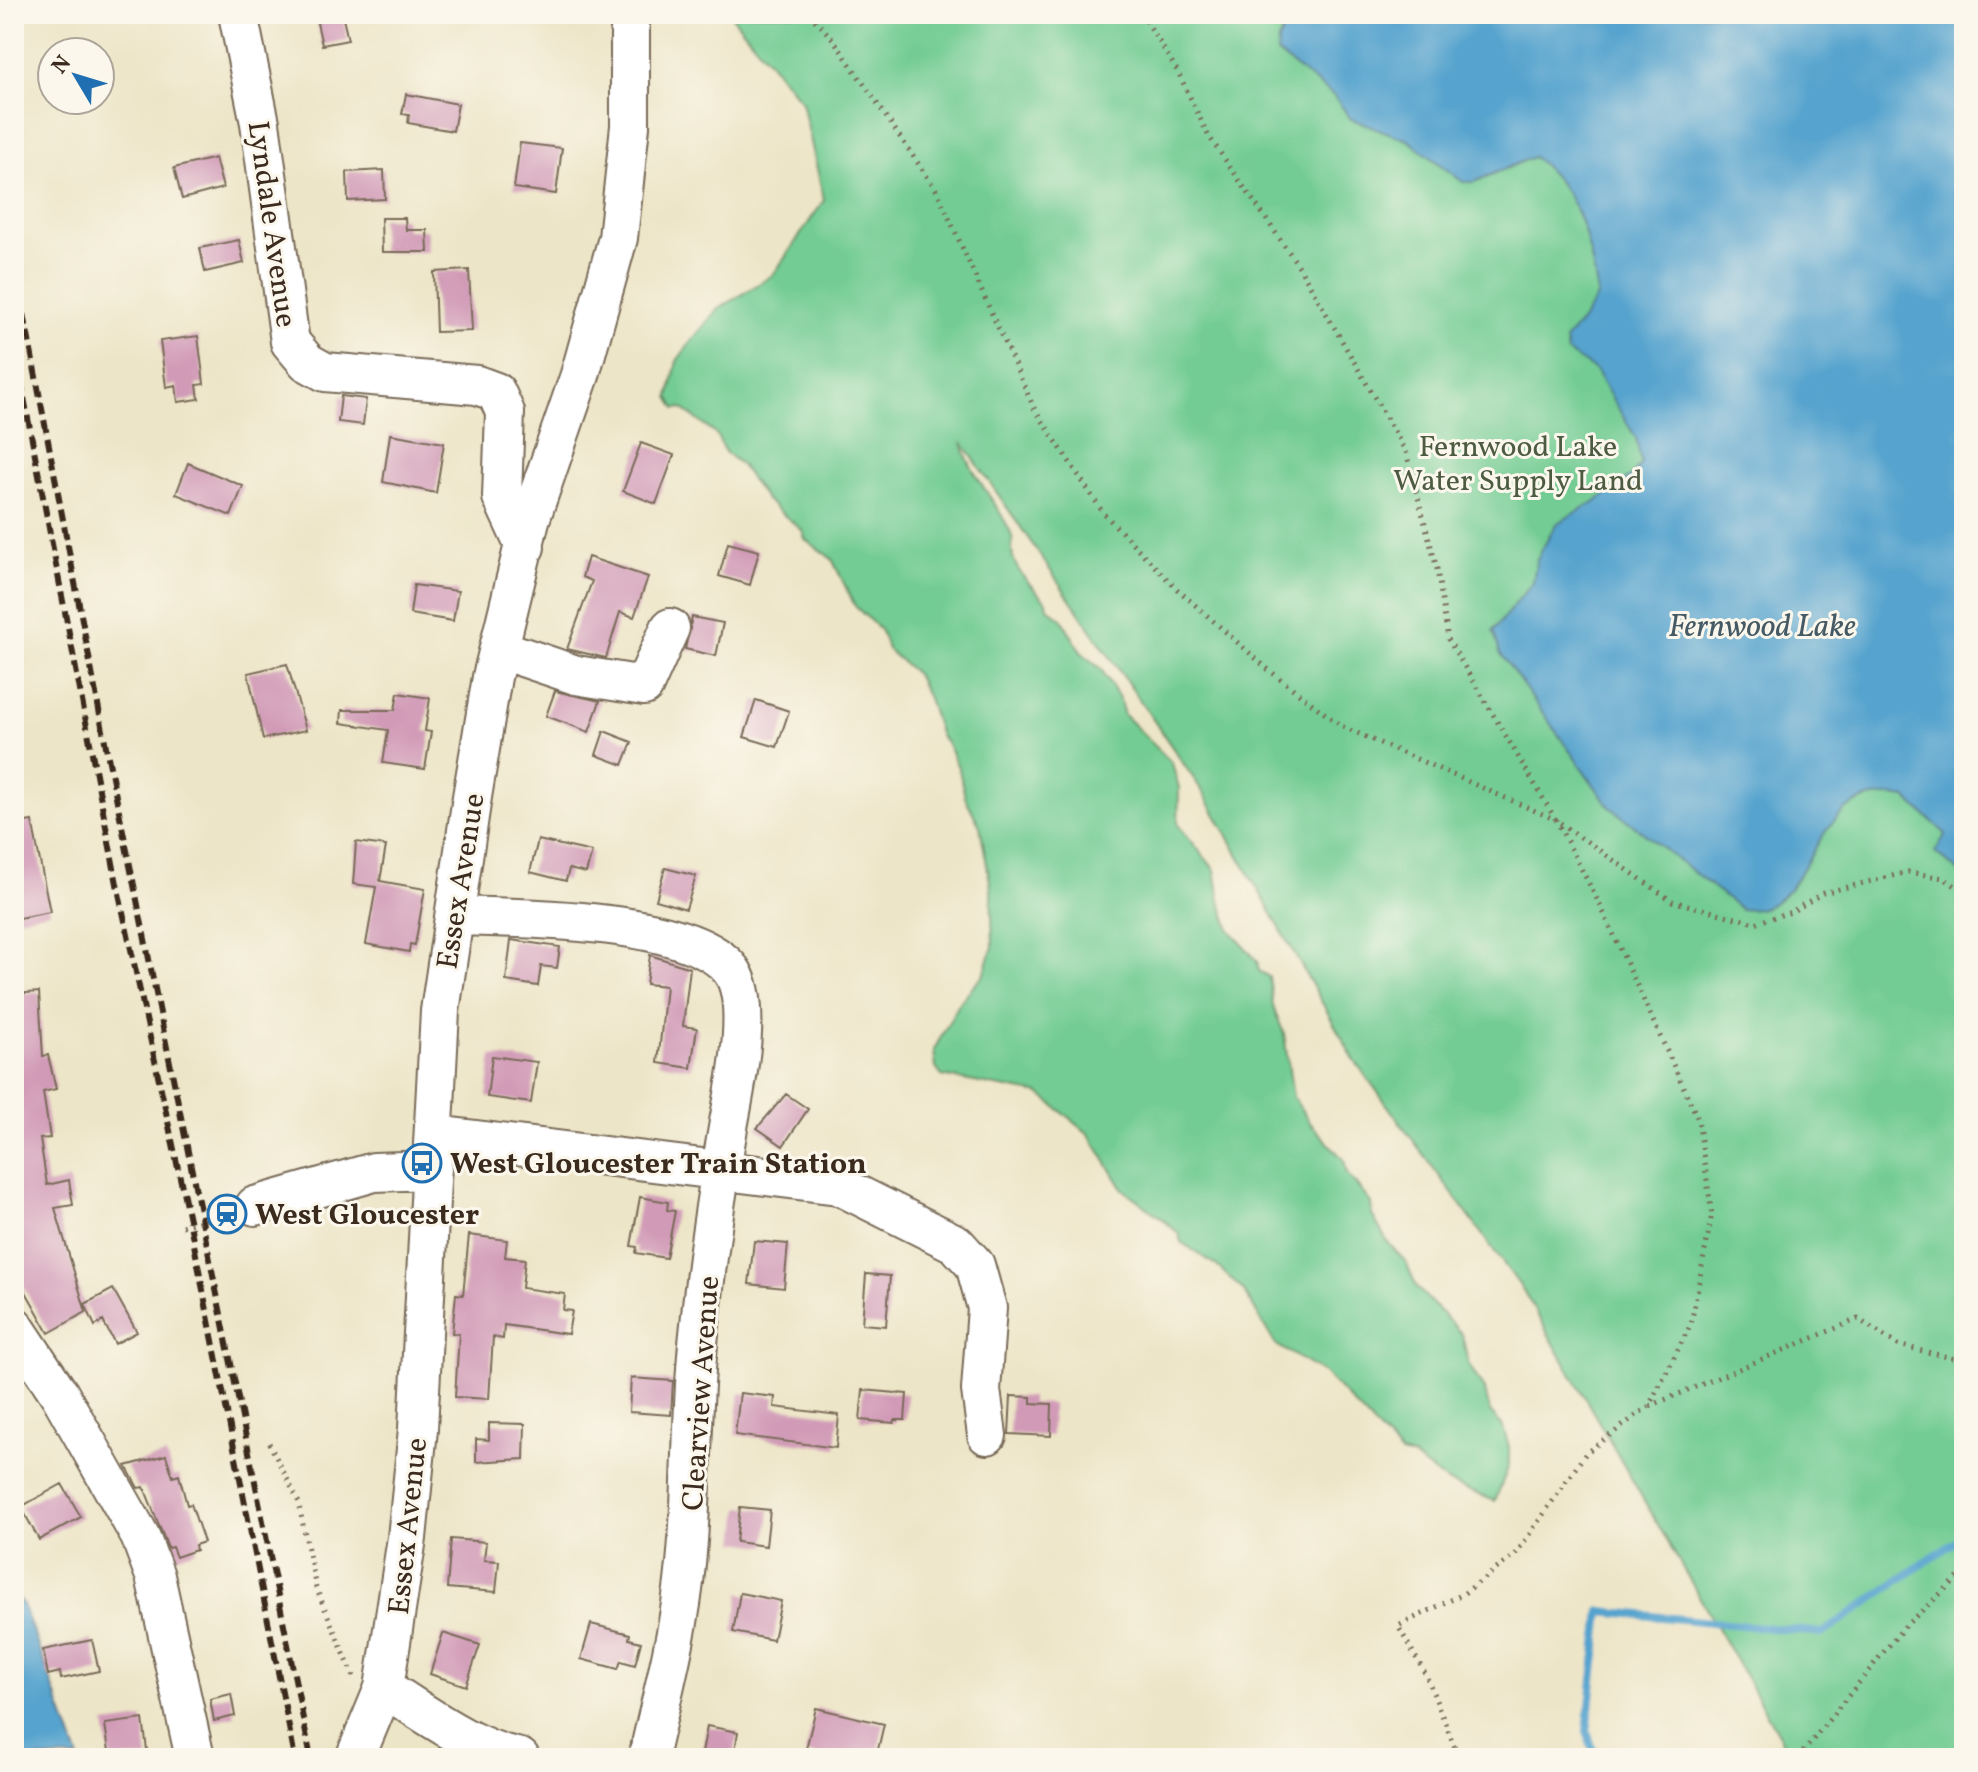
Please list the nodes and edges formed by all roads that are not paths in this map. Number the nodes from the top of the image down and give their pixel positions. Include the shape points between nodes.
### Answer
1 (238, 14) edge
2 (630, 14) edge
3 (525, 547) junction
4 (670, 628) dead end
5 (499, 649) junction
6 (455, 916) junction
7 (434, 1152) junction
8 (721, 1173) junction
9 (255, 1206) dead end
10 (14, 1326) edge
11 (987, 1435) dead end
12 (382, 1695) junction
13 (195, 1758) edge
14 (355, 1758) edge
15 (520, 1758) edge
16 (648, 1758) edge

1 - 3 street, Lyndale Avenue via 262,137 290,342 307,362 325,372 477,385 496,392 505,412 502,497
2 - 3 street, Essex Avenue via 630,126 618,238
3 - 5 street, Essex Avenue
4 - 5 street via 644,686 576,675
5 - 6 street, Essex Avenue
6 - 7 street, Essex Avenue via 440,1011
6 - 8 street, Clearview Avenue via 569,920 660,934 695,944 733,972 743,1000
7 - 8 street
7 - 9 street
7 - 12 street, Essex Avenue via 417,1444 398,1612
8 - 11 street via 838,1185 956,1244 975,1265 987,1308 981,1390
8 - 16 street, Clearview Avenue via 698,1346 691,1529 678,1622
10 - 13 street via 140,1536 155,1576
12 - 14 street, Essex Avenue
12 - 15 street via 495,1753

